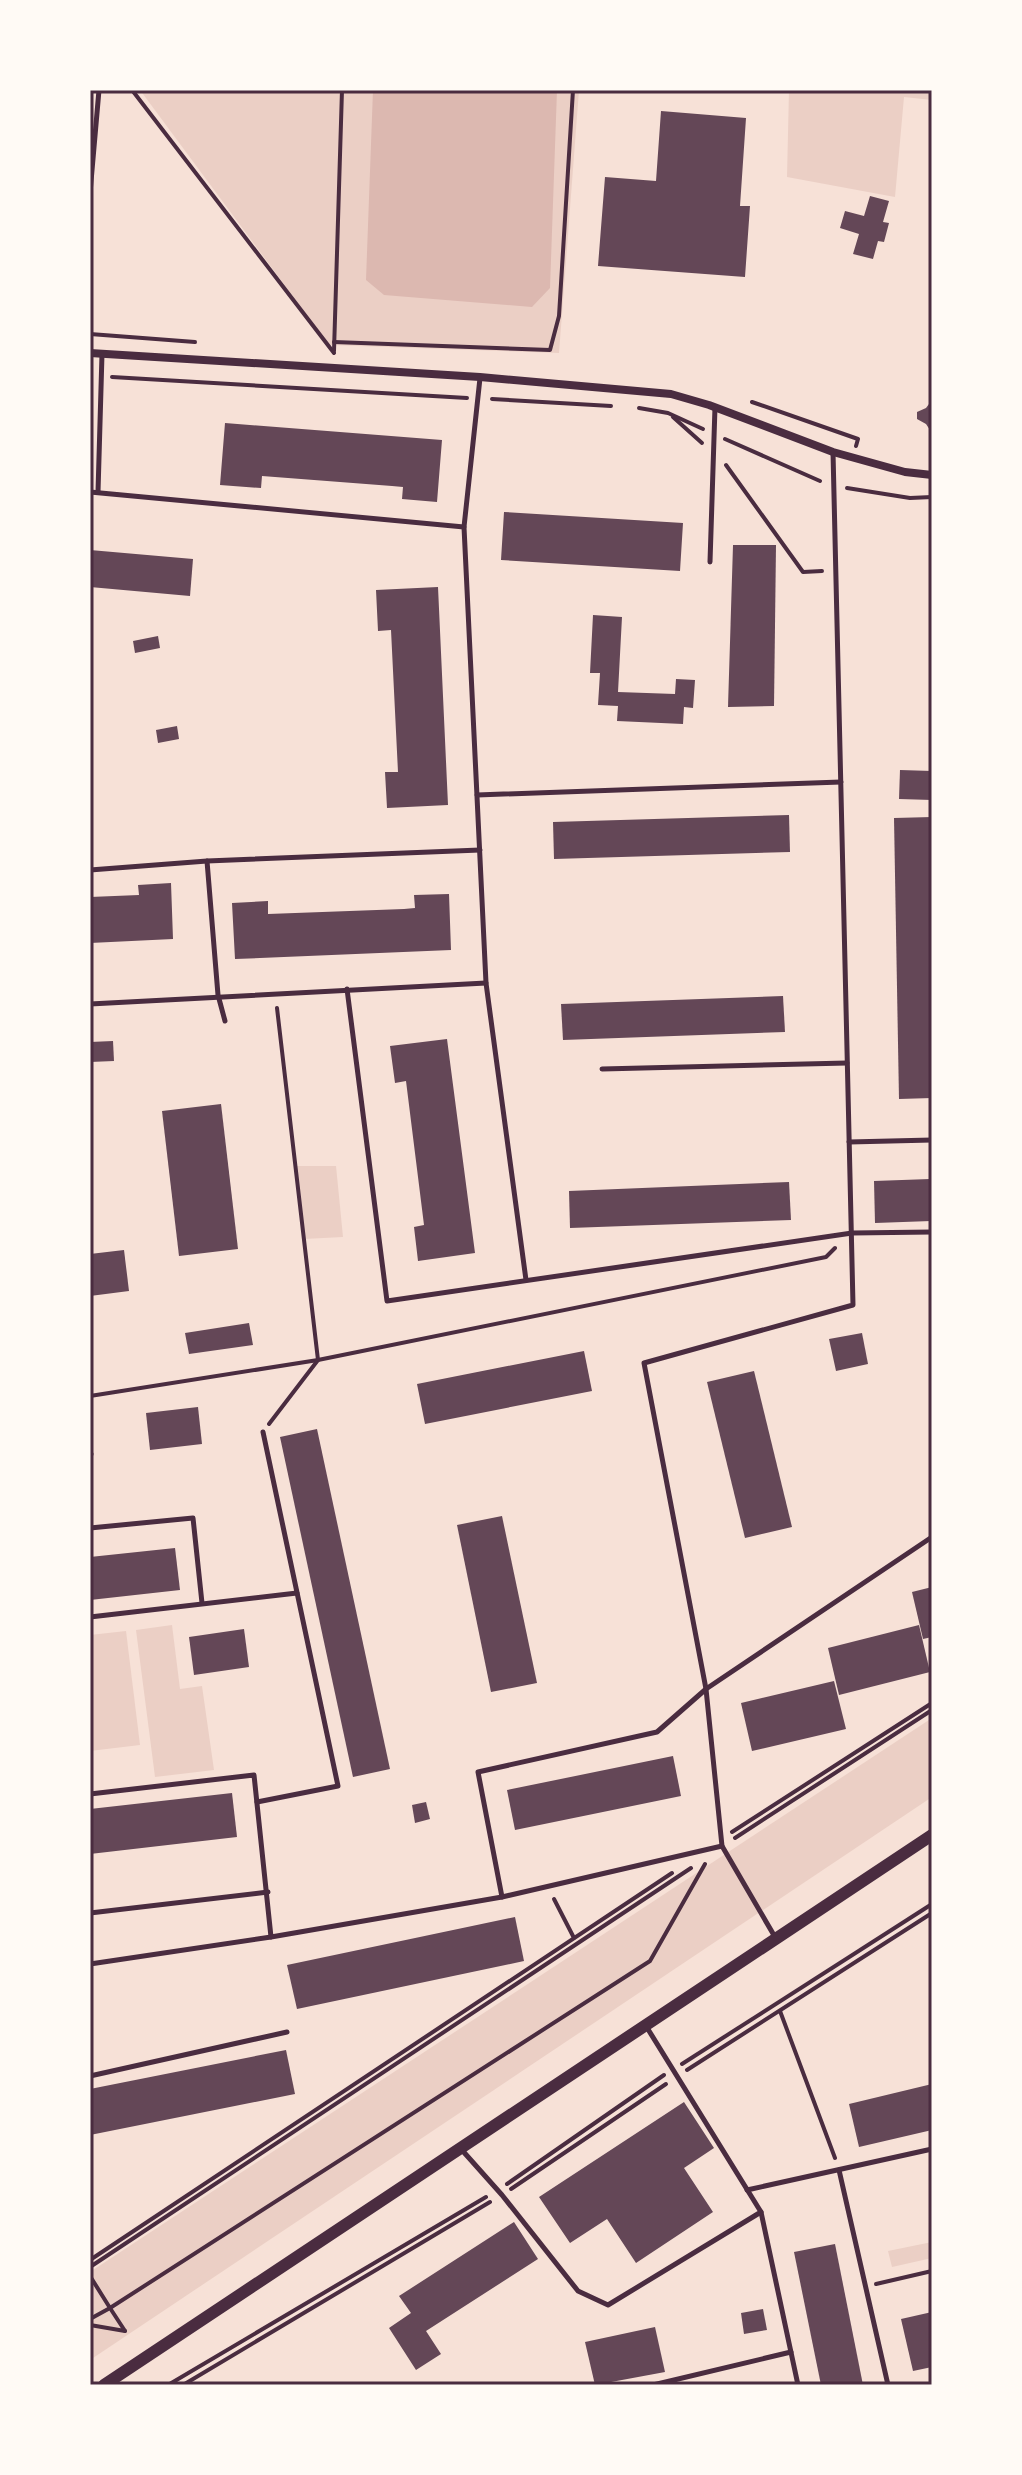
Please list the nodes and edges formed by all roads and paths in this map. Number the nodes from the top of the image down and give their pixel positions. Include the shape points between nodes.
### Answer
1 (99, 90) edge
2 (132, 90) edge
3 (342, 90) edge
4 (573, 90) edge
5 (90, 193) edge
6 (334, 342) junction
7 (90, 353) edge
8 (102, 354) junction
9 (103, 376) junction
10 (480, 377) junction
11 (477, 399) junction
12 (616, 406) dead end
13 (632, 407) dead end
14 (715, 407) junction
15 (668, 413) junction
16 (714, 434) junction
17 (714, 452) junction
18 (833, 452) junction
19 (932, 475) edge
20 (834, 484) junction
21 (90, 492) edge
22 (98, 492) junction
23 (932, 497) edge
24 (464, 527) junction
25 (710, 562) dead end
26 (836, 570) junction
27 (841, 782) junction
28 (477, 795) junction
29 (480, 850) junction
30 (207, 861) junction
31 (90, 870) edge
32 (486, 983) junction
33 (347, 989) junction
34 (275, 993) junction
35 (218, 995) junction
36 (90, 1004) edge
37 (225, 1021) dead end
38 (847, 1063) junction
39 (602, 1069) dead end
40 (932, 1140) edge
41 (849, 1142) junction
42 (932, 1232) edge
43 (852, 1233) junction
44 (526, 1280) junction
45 (318, 1360) junction
46 (90, 1396) edge
47 (263, 1432) joint
48 (90, 1528) edge
49 (932, 1537) edge
50 (297, 1593) junction
51 (202, 1603) junction
52 (90, 1617) edge
53 (706, 1689) junction
54 (932, 1703) edge
55 (932, 1710) edge
56 (90, 1794) edge
57 (257, 1802) junction
58 (932, 1835) edge
59 (721, 1843) junction
60 (705, 1851) junction
61 (547, 1886) junction
62 (268, 1892) junction
63 (502, 1897) junction
64 (932, 1904) edge
65 (90, 1913) edge
66 (932, 1913) edge
67 (271, 1937) junction
68 (776, 1938) junction
69 (576, 1941) junction
70 (90, 1964) edge
71 (780, 2011) junction
72 (646, 2025) junction
73 (287, 2032) dead end
74 (673, 2069) junction
75 (90, 2076) edge
76 (677, 2077) junction
77 (461, 2148) junction
78 (932, 2149) edge
79 (839, 2170) junction
80 (747, 2190) junction
81 (500, 2193) junction
82 (761, 2212) junction
83 (90, 2260) edge
84 (90, 2267) edge
85 (932, 2271) edge
86 (861, 2272) junction
87 (90, 2276) edge
88 (110, 2308) junction
89 (90, 2322) edge
90 (791, 2352) junction
91 (122, 2380) edge
92 (104, 2385) edge
93 (168, 2385) edge
94 (183, 2385) edge
95 (653, 2385) edge
96 (798, 2385) edge
97 (888, 2385) edge

1 - 5 lane
2 - 6 path via 334,353
3 - 6 path
4 - 6 path via 559,316 550,350
7 - 8 street
8 - 9 lane
8 - 10 street
9 - 11 path
9 - 22 lane
10 - 11 lane
10 - 14 street via 634,389
11 - 12 path
11 - 24 lane
13 - 15 path
14 - 16 lane
14 - 18 street
15 - 16 path
15 - 17 path
16 - 17 lane
16 - 20 path
17 - 25 lane
17 - 26 path via 803,572
18 - 19 street
18 - 20 lane
20 - 23 path
20 - 26 lane
21 - 22 lane
22 - 24 lane
24 - 28 lane
26 - 27 lane
27 - 28 lane
27 - 38 lane
28 - 29 lane
29 - 30 lane
29 - 32 lane
30 - 31 lane
30 - 35 lane
32 - 33 lane
32 - 44 lane
33 - 34 lane
33 - 44 lane via 387,1301
34 - 35 lane
34 - 45 path
35 - 36 lane
35 - 37 lane
38 - 39 lane
38 - 41 lane
40 - 41 lane
41 - 43 lane
42 - 43 lane
43 - 44 lane
43 - 45 path via 826,1257
43 - 53 lane via 853,1305 644,1363
45 - 46 path
45 - 47 path
47 - 50 lane
48 - 51 lane via 193,1518
49 - 53 lane
50 - 51 lane
50 - 57 lane via 338,1786
51 - 52 lane
53 - 59 lane
53 - 63 lane via 657,1732 478,1772
54 - 59 path
55 - 59 path
56 - 57 lane via 254,1775
57 - 62 lane
58 - 68 street
59 - 60 lane
59 - 68 lane
60 - 61 lane
60 - 69 path
61 - 63 lane
61 - 69 path
62 - 65 lane
62 - 67 lane
63 - 67 lane
64 - 74 path
66 - 71 path
67 - 70 lane
68 - 72 street
69 - 83 path
69 - 84 path
69 - 88 path via 710,1855 650,1961
71 - 76 path
71 - 79 path
72 - 74 lane
72 - 77 street
73 - 75 lane
74 - 76 lane
74 - 81 path
76 - 80 lane
76 - 81 path
77 - 81 lane
77 - 91 street
78 - 79 lane
79 - 80 lane
79 - 86 lane
80 - 82 lane
81 - 82 lane via 578,2291 608,2305
81 - 93 path
81 - 94 path
82 - 90 lane
85 - 86 path via 875,2284
86 - 97 lane
87 - 88 path
88 - 89 path
88 - 89 path via 125,2331
90 - 95 lane
90 - 96 lane
91 - 92 street

